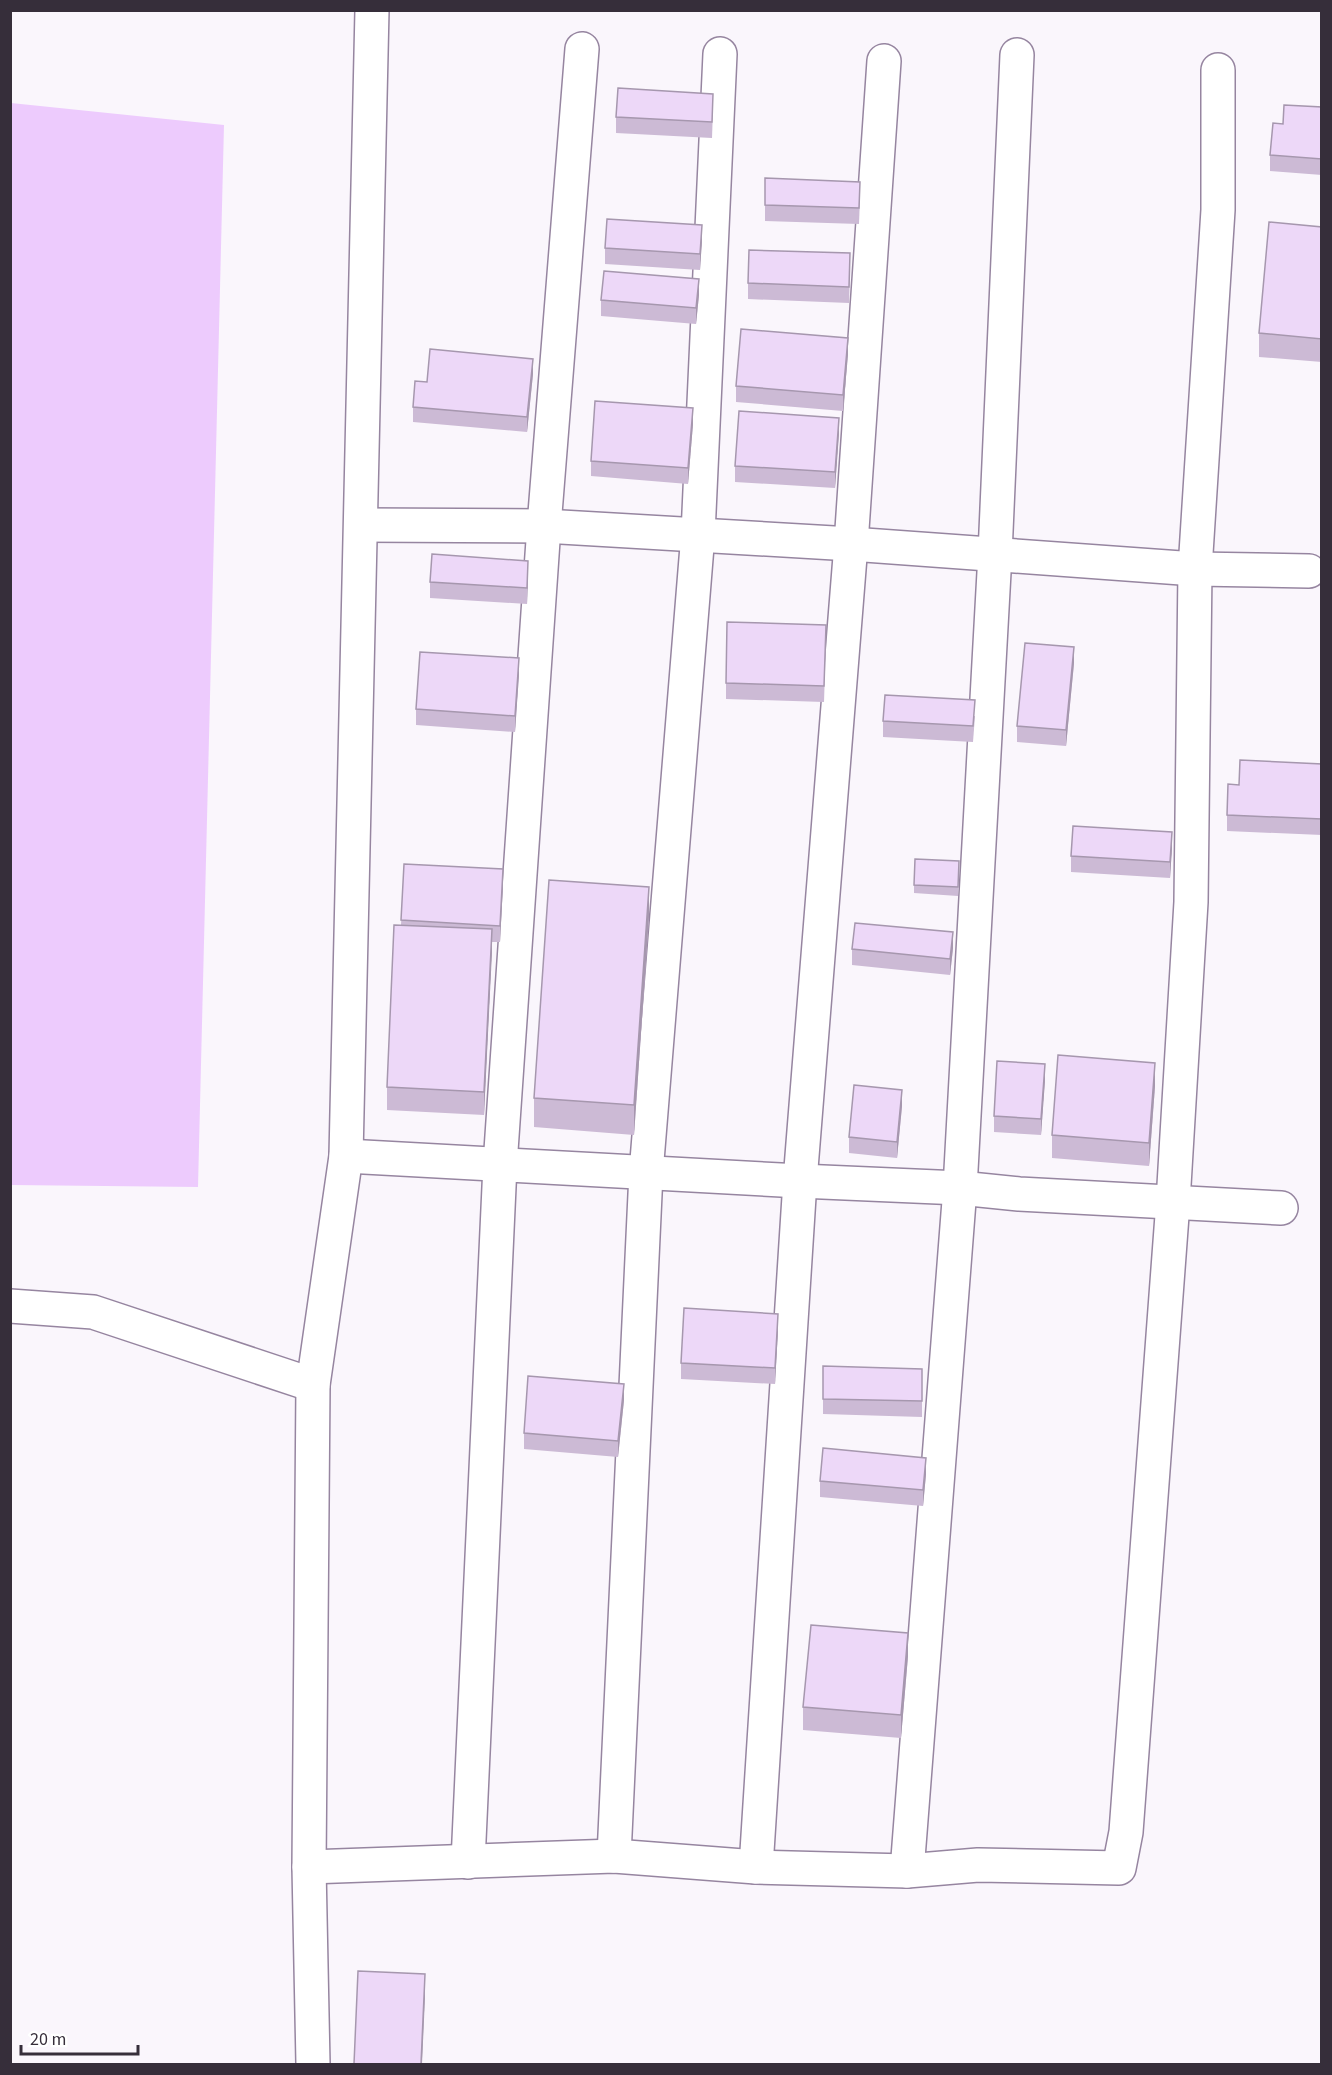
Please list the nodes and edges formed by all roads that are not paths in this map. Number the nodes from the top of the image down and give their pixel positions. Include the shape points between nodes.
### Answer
1 (372, 10) edge
2 (582, 49) dead end
3 (720, 54) dead end
4 (1017, 55) dead end
5 (884, 61) dead end
6 (1218, 70) dead end
7 (361, 525) junction
8 (544, 526) junction
9 (698, 534) junction
10 (851, 544) junction
11 (995, 554) junction
12 (1195, 568) junction
13 (1309, 571) dead end
14 (346, 1156) junction
15 (500, 1165) junction
16 (646, 1173) junction
17 (800, 1181) junction
18 (960, 1188) junction
19 (1173, 1202) junction
20 (1281, 1208) dead end
21 (10, 1306) edge
22 (314, 1385) junction
23 (614, 1856) junction
24 (468, 1862) junction
25 (309, 1867) junction
26 (756, 1867) junction
27 (907, 1871) junction
28 (313, 2064) edge

1 - 7 street
2 - 8 street
3 - 9 street
4 - 11 street
5 - 10 street
6 - 12 street via 1218,210
7 - 8 street
7 - 14 street
8 - 9 street
8 - 15 street
9 - 10 street
9 - 16 street
10 - 11 street
10 - 17 street
11 - 12 street
11 - 18 street
12 - 13 street
12 - 19 street via 1191,902
14 - 15 street
14 - 22 street
15 - 16 street
15 - 24 street
16 - 17 street
16 - 23 street
17 - 18 street
17 - 26 street
18 - 19 street
18 - 27 street
19 - 20 street
19 - 27 street via 1126,1832 1119,1868 978,1866
21 - 22 street via 93,1312
22 - 25 street
23 - 24 street
23 - 26 street
24 - 25 street
25 - 28 street
26 - 27 street

